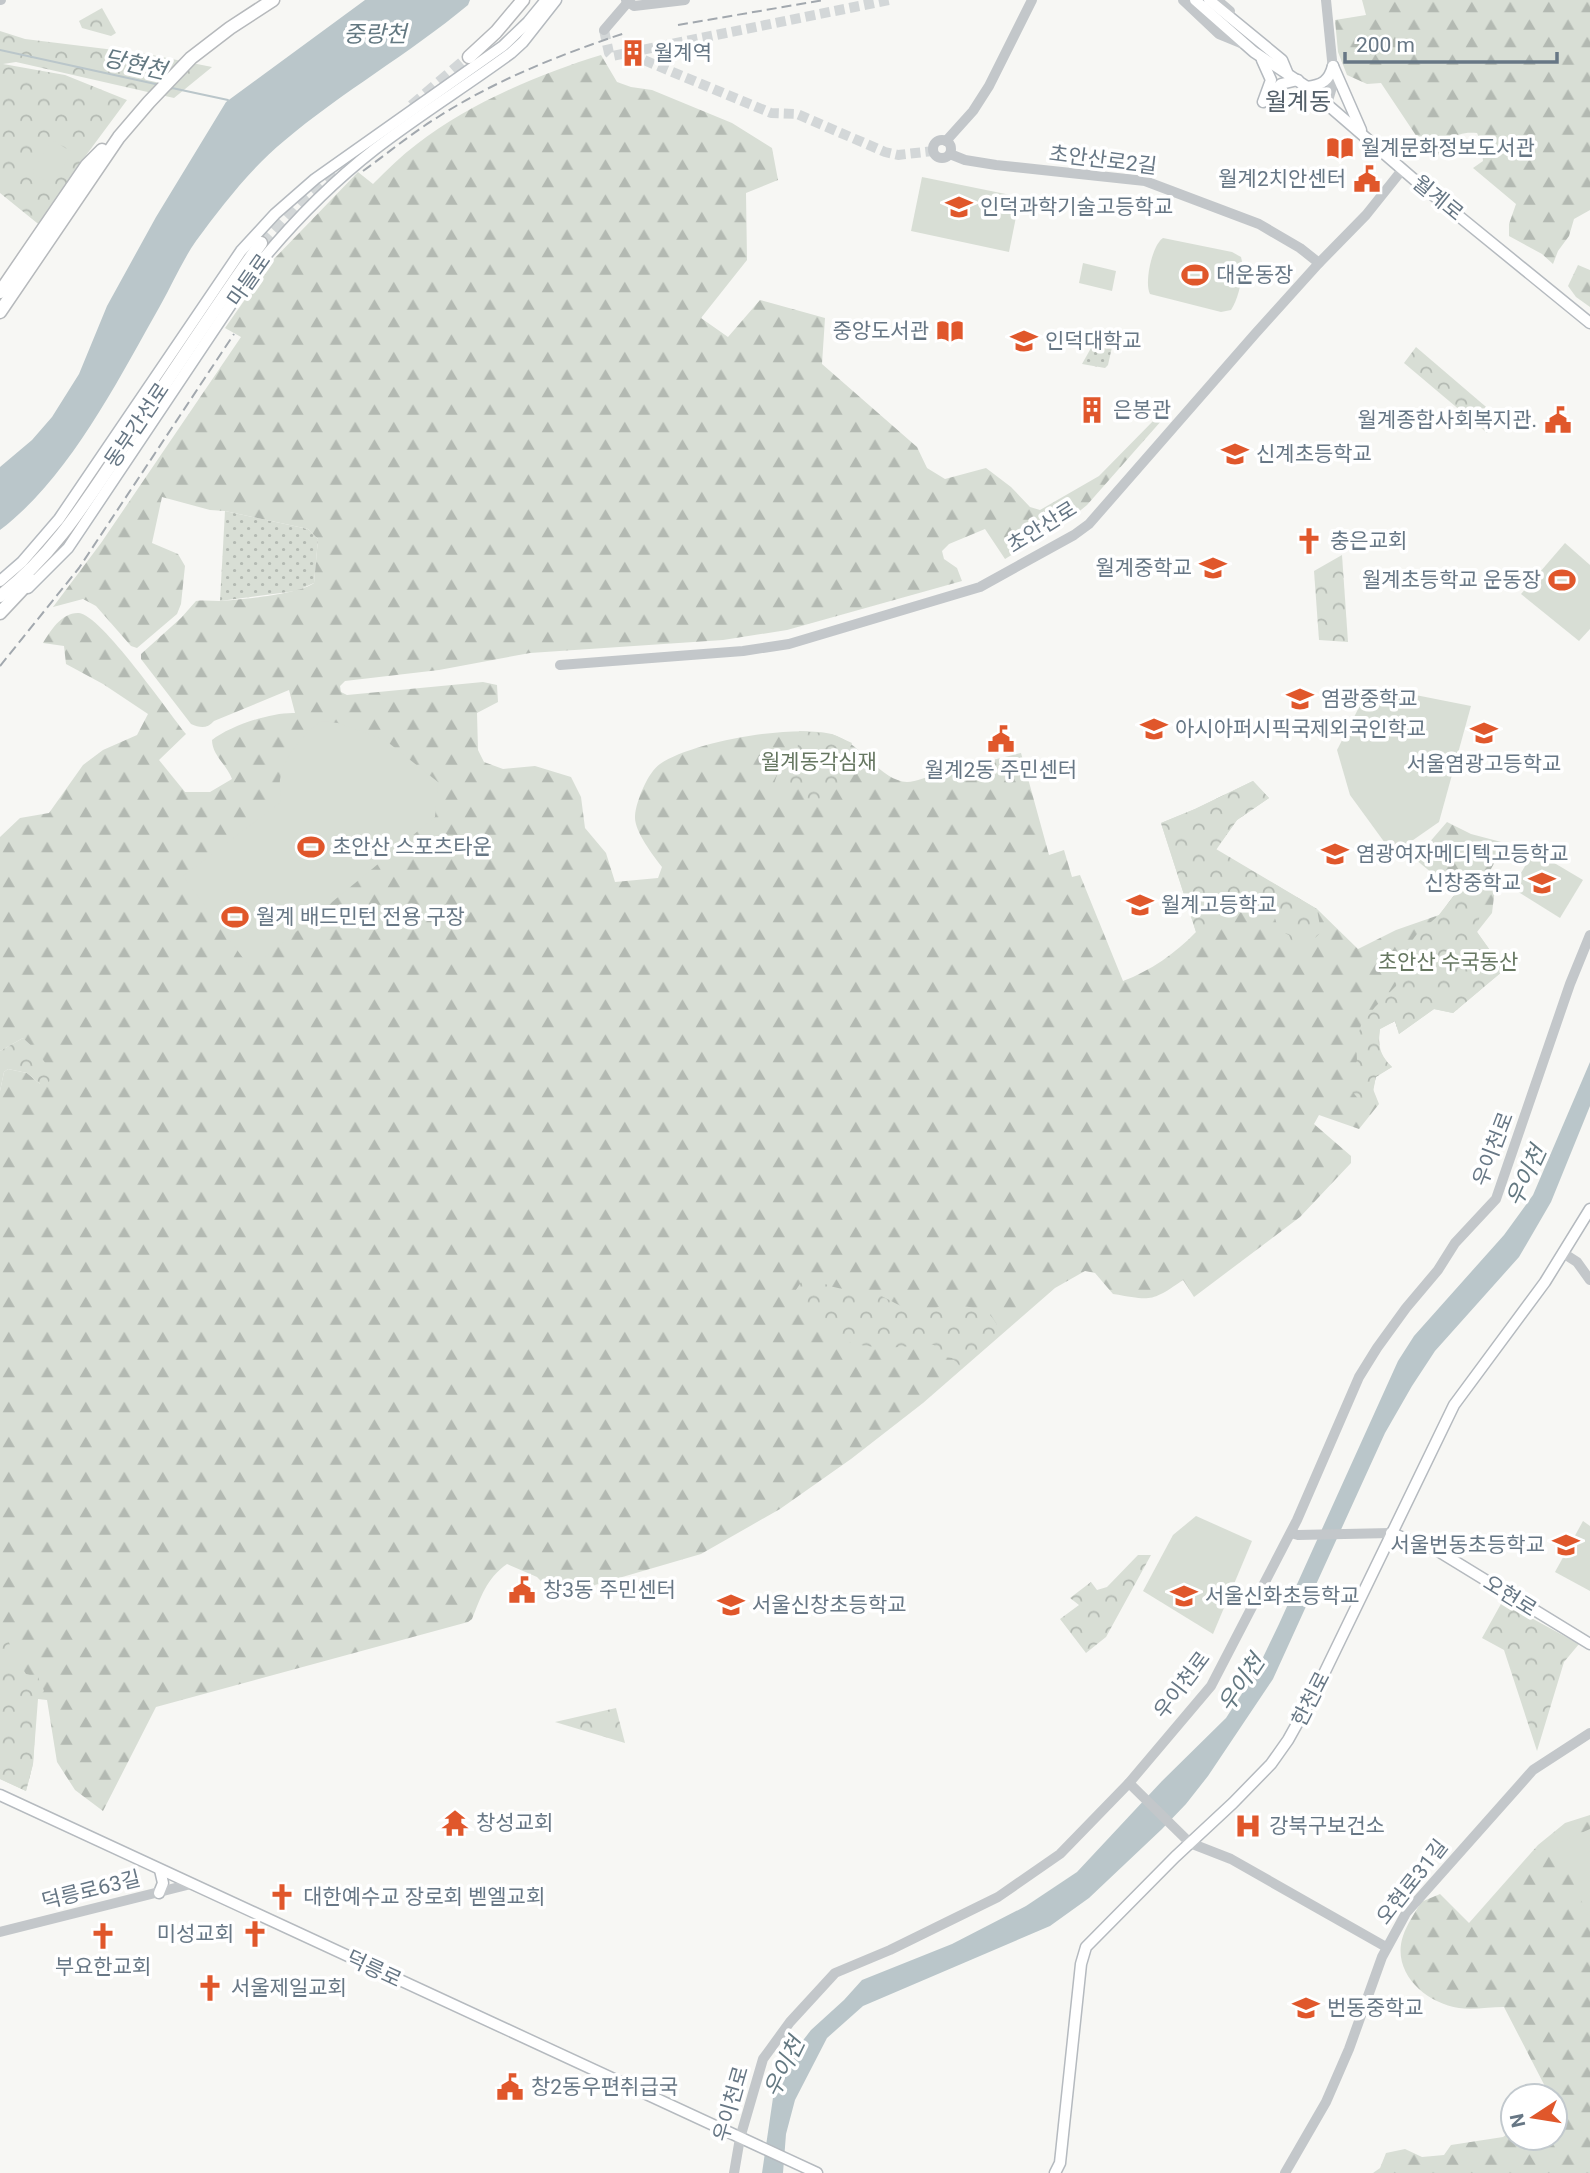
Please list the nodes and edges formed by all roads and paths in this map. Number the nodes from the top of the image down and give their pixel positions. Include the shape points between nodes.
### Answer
1 (273, 0) edge
2 (523, 0) edge
3 (546, 0) edge
4 (556, 0) edge
5 (685, 0) edge
6 (1032, 0) edge
7 (1183, 0) edge
8 (1195, 0) edge
9 (1209, 0) edge
10 (1217, 0) edge
11 (1326, 0) edge
12 (627, 1) edge
13 (604, 30) dead end
14 (1252, 45) junction
15 (468, 57) tunnel mouth
16 (1333, 66) junction
17 (1302, 83) junction
18 (1327, 104) junction
19 (1364, 136) junction
20 (119, 137) junction
21 (946, 141) junction
22 (950, 154) junction
23 (1402, 170) junction
24 (261, 243) tunnel mouth
25 (1319, 263) junction
26 (0, 292) edge
27 (0, 312) edge
28 (1590, 323) edge
29 (89, 497) junction
30 (0, 581) edge
31 (0, 596) edge
32 (0, 613) edge
33 (560, 665) dead end
34 (1590, 935) edge
35 (1590, 1209) edge
36 (1563, 1253) junction
37 (1590, 1280) edge
38 (1291, 1533) junction
39 (1391, 1533) junction
40 (1590, 1644) edge
41 (1590, 1733) edge
42 (1129, 1783) junction
43 (0, 1795) edge
44 (1190, 1843) junction
45 (160, 1870) junction
46 (191, 1884) junction
47 (159, 1893) junction
48 (0, 1932) edge
49 (1386, 1947) junction
50 (745, 2140) junction
51 (734, 2173) edge
52 (817, 2173) edge
53 (1055, 2173) edge
54 (1285, 2173) edge

1 - 20 highway via 191,58
2 - 15 highway
3 - 30 main road, 마들로 via 503,46 332,165 275,214 241,251 59,519
4 - 32 main road, 마들로 via 511,53 374,149 276,242 68,548
5 - 12 street via 634,6
6 - 21 street via 989,86
7 - 14 street via 1219,34
8 - 14 main road, 월계로
9 - 14 main road, 월계로
10 - 14 street
11 - 16 street
12 - 13 street
14 - 17 main road, 월계로 via 1275,67
14 - 17 main road via 1271,80 1264,102 1281,84
16 - 17 main road via 1323,83
16 - 18 street via 1333,91
16 - 19 main road
17 - 18 main road, 월계로
18 - 19 main road, 월계로
19 - 23 main road, 월계로
20 - 26 highway via 87,165
20 - 27 highway
21 - 22 street
21 - 22 street via 935,143 933,152 940,159
22 - 25 street, 초안산로2길 via 996,165 1145,181 1259,224
23 - 25 street, 초안산로
23 - 28 main road, 월계로
24 - 29 highway, 동부간선로
25 - 33 street, 초안산로 via 1089,523 980,587 785,645
29 - 31 highway, 동부간선로 via 51,548
29 - 32 highway via 65,542
34 - 38 street, 우이천로 via 1496,1199 1455,1243 1359,1377
35 - 36 main road, 한천로
36 - 37 street via 1577,1262
36 - 39 main road, 한천로 via 1454,1405
38 - 39 street
38 - 42 street, 우이천로 via 1211,1686
39 - 40 main road, 오현로 via 1438,1551
39 - 44 main road, 한천로 via 1293,1733 1259,1777
41 - 49 street, 오현로31길 via 1533,1770 1411,1906
42 - 44 street
42 - 50 street, 우이천로 via 1060,1854 1019,1885 835,1973 763,2059
43 - 45 main road, 덕릉로
44 - 49 street via 1231,1859
44 - 53 main road, 한천로 via 1086,1947 1060,2164
45 - 46 main road, 덕릉로
45 - 47 main road via 163,1883
46 - 47 street, 덕릉로63길
46 - 50 main road, 덕릉로
47 - 48 street, 덕릉로63길
49 - 54 street, 오현로31길 via 1326,2102
50 - 51 street, 우이천로
50 - 52 main road, 덕릉로

